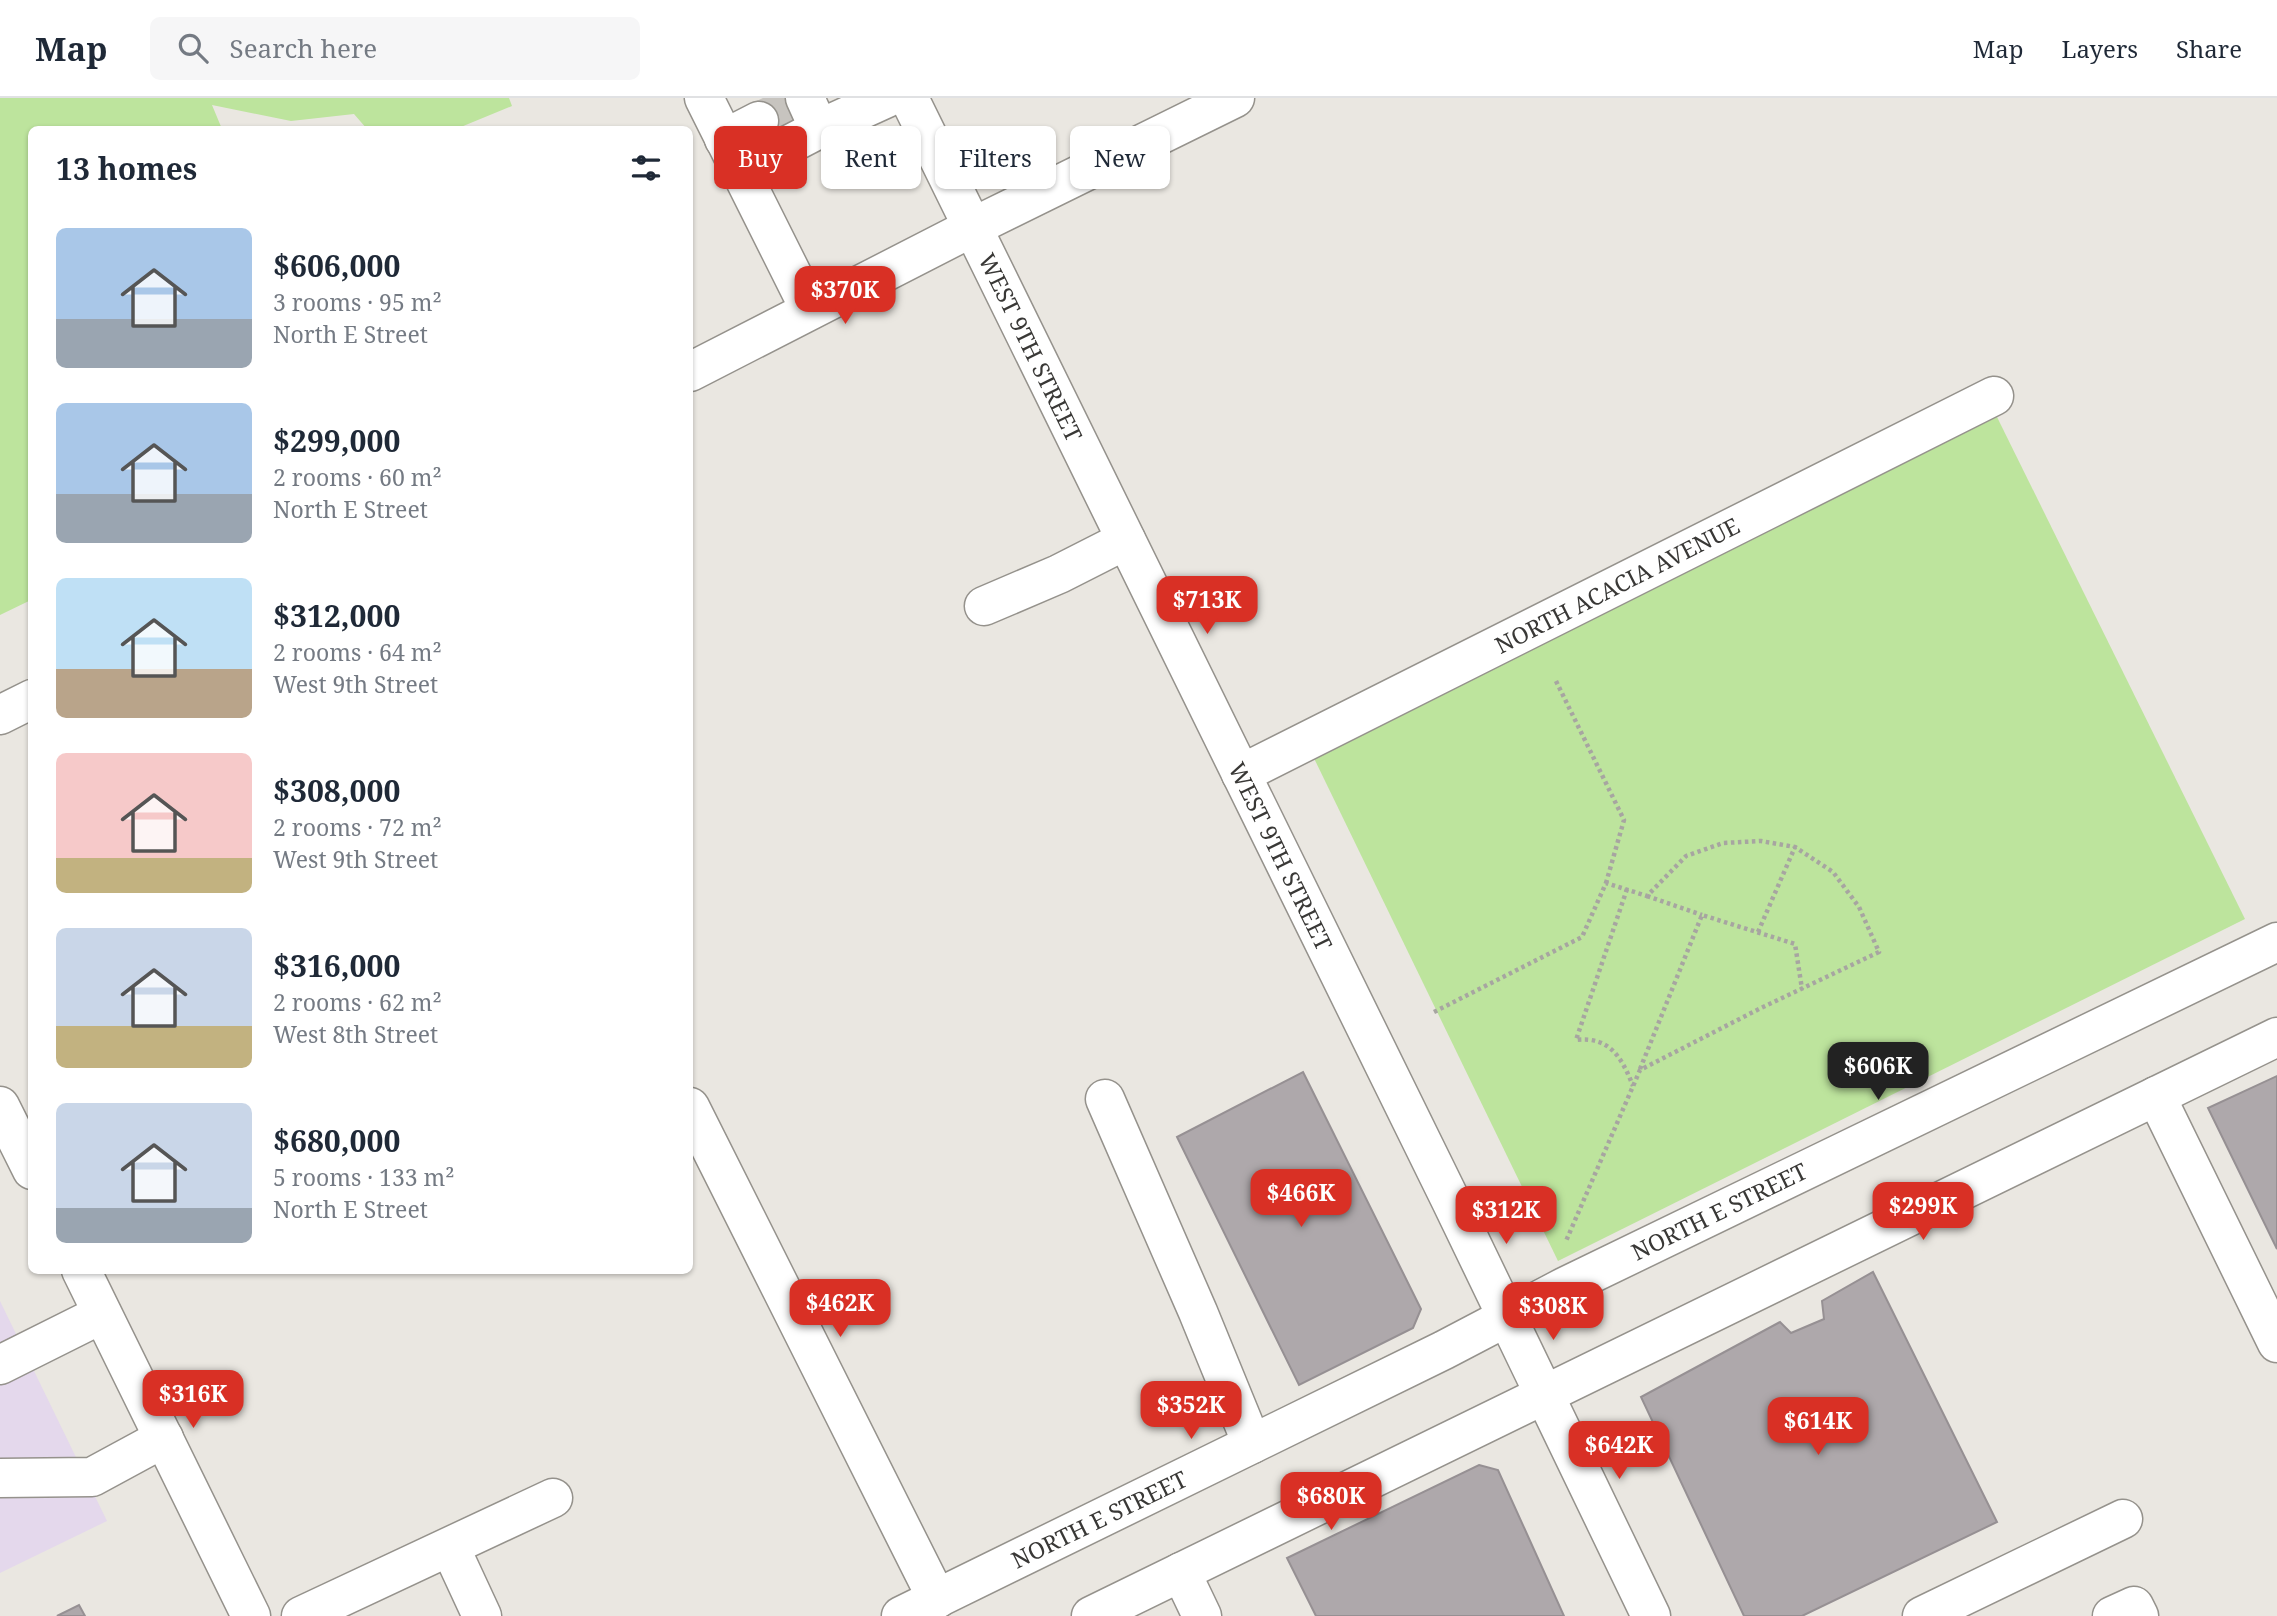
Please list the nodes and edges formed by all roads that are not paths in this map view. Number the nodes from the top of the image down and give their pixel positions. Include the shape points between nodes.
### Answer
1 (887, 98) edge
2 (909, 98) edge
3 (1235, 98) edge
4 (707, 99) edge
5 (806, 107) edge
6 (760, 121) tunnel mouth
7 (719, 126) edge
8 (756, 126) edge
9 (776, 126) edge
10 (750, 189) edge
11 (973, 227) junction
12 (810, 310) junction
13 (693, 370) edge
14 (1994, 396) dead end
15 (1126, 540) junction
16 (984, 606) dead end
17 (28, 701) edge
18 (0, 715) edge
19 (1241, 774) junction
20 (2277, 942) edge
21 (2277, 1037) edge
22 (2157, 1096) junction
23 (1105, 1099) dead end
24 (0, 1106) edge
25 (693, 1113) edge
26 (28, 1162) edge
27 (83, 1274) edge
28 (102, 1314) junction
29 (1507, 1317) junction
30 (2277, 1343) edge
31 (0, 1364) edge
32 (1544, 1394) junction
33 (164, 1438) junction
34 (1252, 1444) junction
35 (0, 1478) edge
36 (553, 1497) dead end
37 (2123, 1518) dead end
38 (450, 1547) junction
39 (1181, 1572) junction
40 (937, 1598) junction
41 (251, 1616) edge
42 (301, 1616) edge
43 (482, 1616) edge
44 (901, 1616) edge
45 (1091, 1616) edge
46 (1202, 1616) edge
47 (1651, 1616) edge
48 (1922, 1616) edge
49 (2112, 1616) edge
50 (2139, 1616) edge

1 - 5 street
2 - 11 street, WEST 9TH STREET
3 - 11 street
4 - 7 street
5 - 9 street
6 - 8 street
10 - 12 street
11 - 12 street
11 - 15 street, WEST 9TH STREET
12 - 13 street
14 - 19 street, NORTH ACACIA AVENUE
15 - 16 street
15 - 19 street, WEST 9TH STREET
17 - 18 street
19 - 29 street, WEST 9TH STREET
20 - 29 street, NORTH E STREET
21 - 22 street
22 - 30 street
22 - 32 street
23 - 34 street
24 - 26 street
25 - 40 street
27 - 28 street
28 - 31 street
28 - 33 street
29 - 32 street, WEST 9TH STREET
29 - 34 street, NORTH E STREET
32 - 39 street
32 - 47 street, WEST 9TH STREET
33 - 35 street via 92,1477
33 - 41 street
34 - 40 street, NORTH E STREET
36 - 38 street
37 - 48 street
38 - 42 street
38 - 43 street
39 - 45 street
39 - 46 street
40 - 44 street, NORTH E STREET
49 - 50 street via 2134,1606

